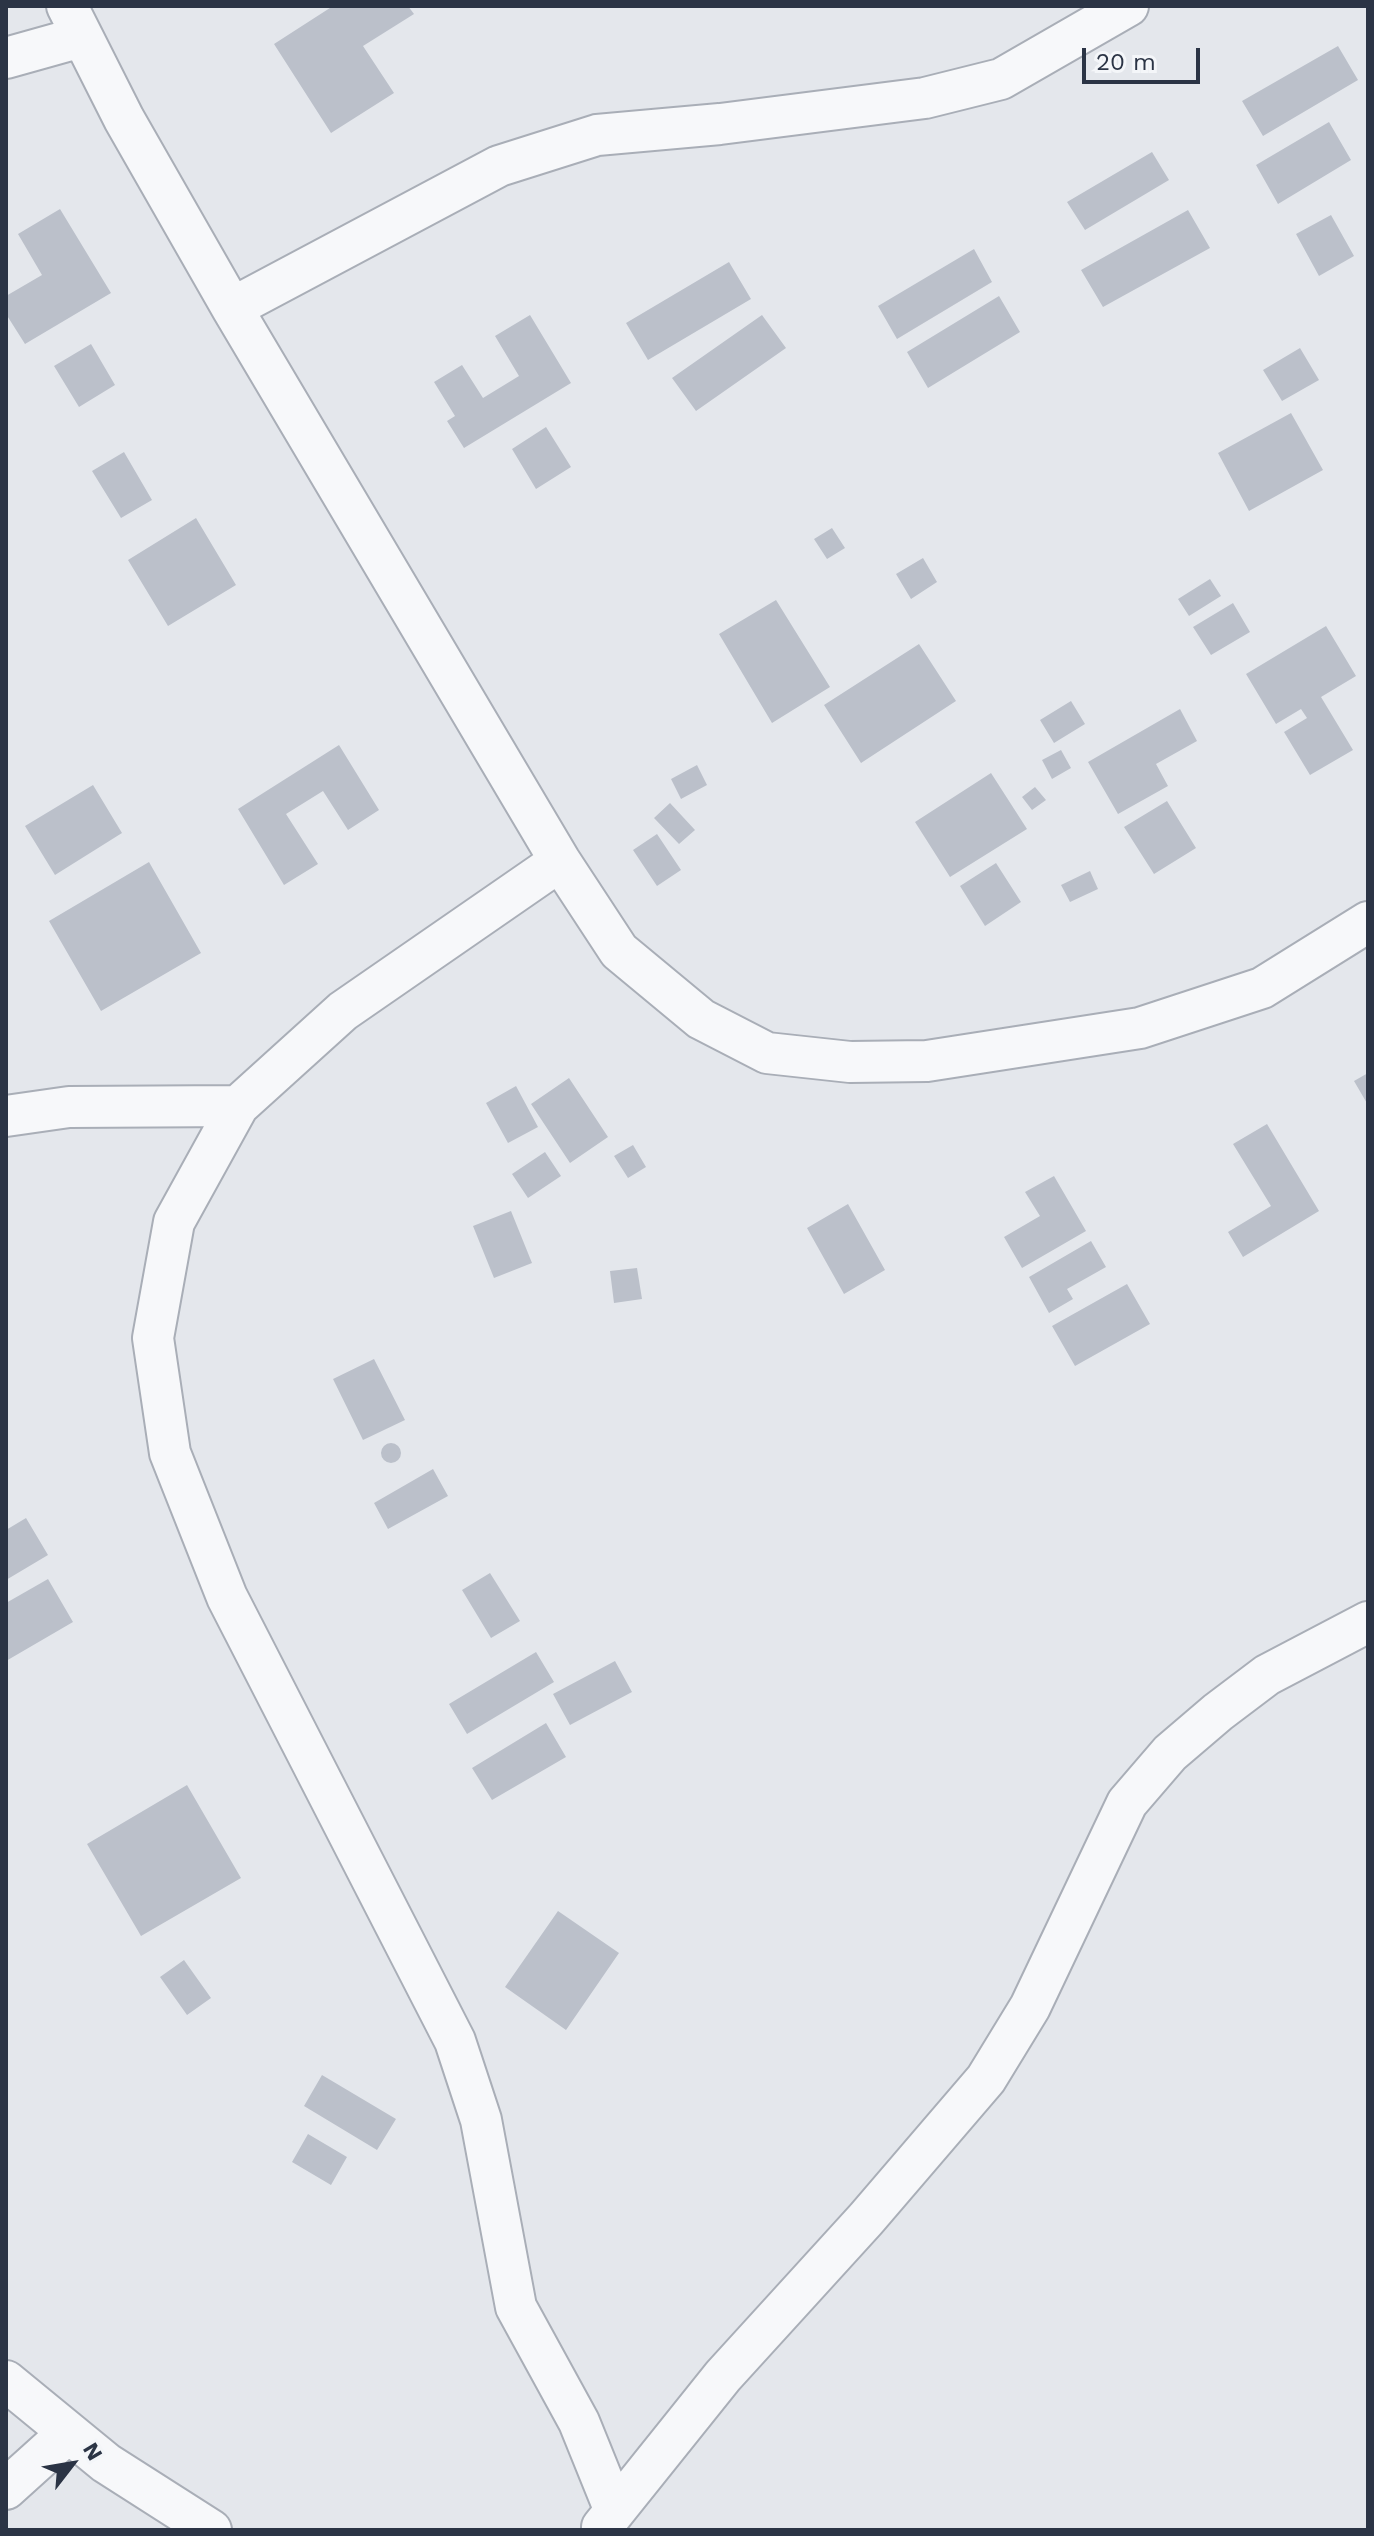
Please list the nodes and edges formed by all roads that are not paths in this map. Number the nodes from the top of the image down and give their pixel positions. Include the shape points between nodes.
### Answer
1 (1128, 6) edge
2 (74, 21) edge
3 (6, 58) edge
4 (232, 308) junction
5 (560, 861) junction
6 (1368, 922) edge
7 (238, 1106) junction
8 (6, 1116) edge
9 (1368, 1622) edge
10 (6, 2381) edge
11 (68, 2433) junction
12 (6, 2489) edge
13 (607, 2521) edge
14 (211, 2530) edge

1 - 4 street via 1001,79 940,94 597,135 499,166
2 - 3 street
2 - 4 street
4 - 5 street
5 - 6 street via 619,951 701,1019 767,1053 850,1062 927,1061 1140,1028 1262,988
5 - 7 street via 343,1011
7 - 8 street via 69,1107
7 - 13 street via 174,1222 153,1338 170,1453 227,1597 455,2041 481,2120 516,2307 579,2422
9 - 13 street via 1267,1675 1170,1753 1127,1803 1030,2007 986,2079 723,2376
10 - 11 street
11 - 12 street
11 - 14 street

